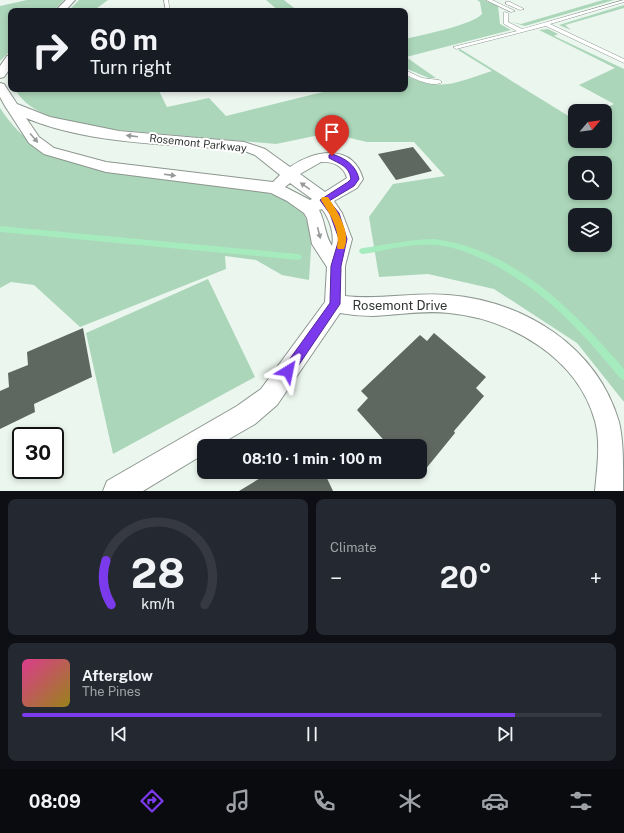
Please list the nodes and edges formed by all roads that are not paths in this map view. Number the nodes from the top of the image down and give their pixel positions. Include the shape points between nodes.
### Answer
1 (71, 0) edge
2 (488, 0) edge
3 (501, 0) edge
4 (623, 1) edge
5 (63, 8) edge
6 (522, 9) dead end
7 (513, 11) dead end
8 (506, 13) dead end
9 (546, 24) junction
10 (522, 31) junction
11 (456, 47) dead end
12 (624, 61) edge
13 (8, 63) edge
14 (408, 74) edge
15 (0, 75) edge
16 (439, 82) dead end
17 (0, 87) edge
18 (11, 106) junction
19 (289, 175) junction
20 (274, 188) junction
21 (324, 200) junction
22 (310, 209) junction
23 (336, 266) junction
24 (335, 304) junction
25 (117, 491) edge
26 (609, 491) edge

1 - 5 street
2 - 7 lane
3 - 6 lane
4 - 9 lane
8 - 10 lane via 506,23
9 - 10 lane
9 - 12 lane
10 - 11 lane
13 - 15 street
14 - 16 lane via 421,80
17 - 18 street
19 -> 18 street, Rosemont Parkway via 260,152 244,146 134,136 71,127 43,120
18 -> 20 street via 34,140 49,151 106,166
19 - 20 street
21 -> 19 street, Rosemont Parkway
19 - 21 street via 311,160 323,156 332,156 349,165 355,179
20 - 22 street
21 - 22 street
21 - 23 street, Rosemont Parkway via 334,213 343,239
22 -> 23 street via 315,218 321,244
23 - 24 street, Rosemont Parkway
24 - 25 street via 269,397 246,415
24 - 26 street, Rosemont Drive via 362,307 417,303 449,304 485,309 512,319 564,351 579,367 597,394 607,423

